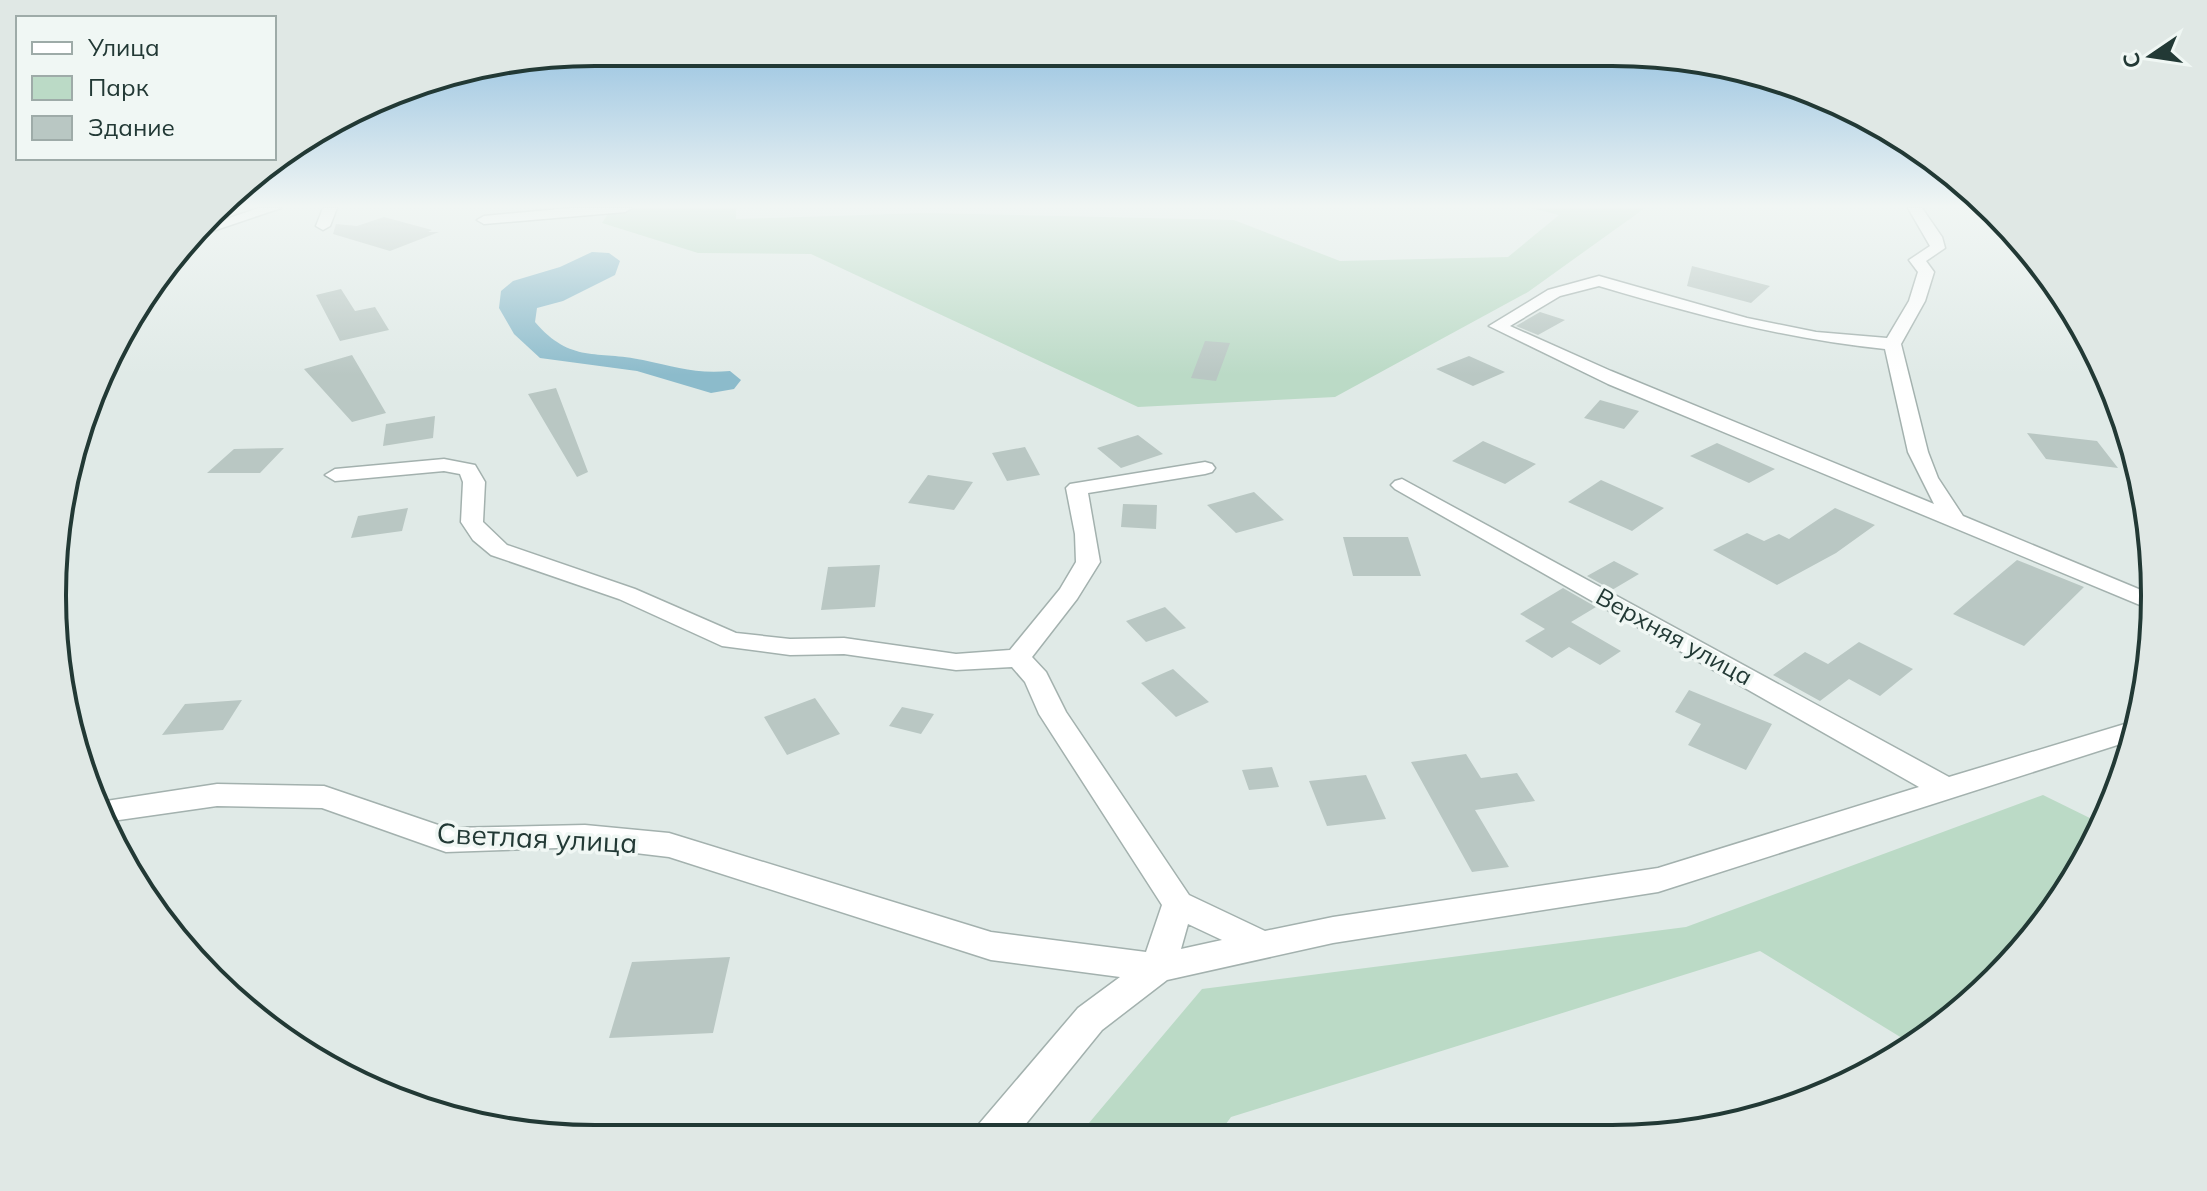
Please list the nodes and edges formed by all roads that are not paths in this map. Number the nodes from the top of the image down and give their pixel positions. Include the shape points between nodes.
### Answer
1 (1920, 264) edge
2 (1892, 344) junction
3 (1205, 468) dead end
4 (335, 475) dead end
5 (1402, 485) dead end
6 (1956, 523) junction
7 (2141, 598) edge
8 (1018, 658) junction
9 (2123, 733) edge
10 (1946, 789) junction
11 (112, 810) edge
12 (1178, 904) junction
13 (1265, 946) junction
14 (1158, 968) junction
15 (1002, 1125) edge

1 - 2 street via 1926,272 1924,289
2 - 6 street via 1918,452
2 - 6 street via 1745,323 1599,281 1554,293 1497,326
3 - 8 street via 1077,488 1088,565
4 - 8 street via 444,465 468,469 474,482 472,522 499,550 627,594 731,640 844,646 956,662
5 - 10 street, Верхняя улица
6 - 7 street
8 - 12 street via 1037,678 1053,714
9 - 10 street
10 - 13 street via 1658,880 1333,930
11 - 14 street, Светлая улица via 217,795 324,797 446,840 585,836 669,845 991,946
12 - 13 street
12 - 14 street
13 - 14 street
14 - 15 street via 1090,1019

